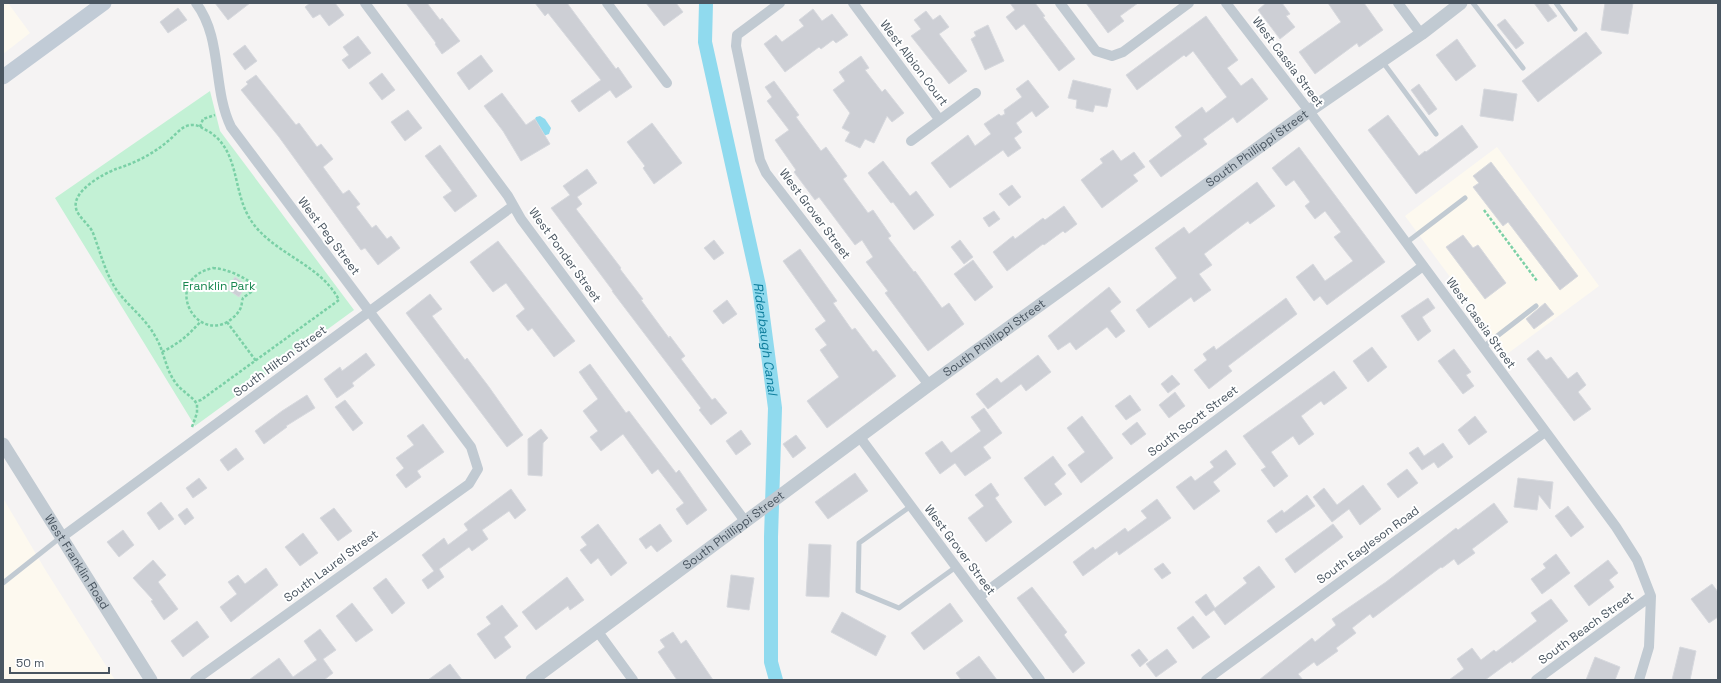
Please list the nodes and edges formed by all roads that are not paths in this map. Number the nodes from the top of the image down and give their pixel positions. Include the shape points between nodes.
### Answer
1 (104, 3) edge
2 (196, 3) edge
3 (365, 3) edge
4 (607, 3) edge
5 (780, 3) edge
6 (853, 3) edge
7 (1060, 3) edge
8 (1189, 3) edge
9 (1226, 3) edge
10 (1398, 3) edge
11 (1461, 3) edge
12 (1473, 3) edge
13 (1556, 3) edge
14 (1575, 29) dead end
15 (1421, 34) junction
16 (1382, 60) junction
17 (1523, 68) dead end
18 (3, 77) edge
19 (667, 83) dead end
20 (976, 93) dead end
21 (1309, 111) junction
22 (939, 119) junction
23 (1436, 134) dead end
24 (911, 141) dead end
25 (1465, 198) dead end
26 (513, 206) junction
27 (1406, 243) junction
28 (1423, 266) junction
29 (1536, 306) dead end
30 (369, 311) junction
31 (1483, 347) junction
32 (929, 385) junction
33 (1545, 432) junction
34 (859, 436) junction
35 (3, 444) edge
36 (478, 469) joint
37 (911, 506) junction
38 (745, 521) junction
39 (62, 537) junction
40 (956, 567) junction
41 (3, 583) edge
42 (1651, 596) junction
43 (979, 597) junction
44 (598, 632) junction
45 (206, 677) edge
46 (151, 680) edge
47 (195, 680) edge
48 (532, 680) edge
49 (633, 680) edge
50 (1040, 680) edge
51 (1206, 680) edge
52 (1536, 680) edge
53 (1639, 680) edge

1 - 18 main road
2 - 30 street, West Peg Street via 211,33 224,113 231,127
3 - 26 street, West Ponder Street
4 - 19 street
5 - 32 street, West Grover Street via 737,35 736,46 760,160 766,173
6 - 22 street, West Albion Court
7 - 8 street via 1096,51 1112,56 1123,52
9 - 21 street, West Cassia Street
10 - 15 street
11 - 15 street, South Phillippi Street
12 - 17 lane
13 - 14 lane
15 - 16 street, South Phillippi Street
16 - 21 street, South Phillippi Street
16 - 23 lane
20 - 22 street, West Albion Court
21 - 27 street, West Cassia Street
21 - 32 street, South Phillippi Street
22 - 24 street, West Albion Court
25 - 27 lane
26 - 30 street, South Hilton Street
26 - 38 street, West Ponder Street
27 - 28 street, West Cassia Street
28 - 31 street, West Cassia Street
28 - 43 street, South Scott Street
29 - 31 lane
30 - 36 street, West Peg Street via 471,447
30 - 39 street, South Hilton Street
31 - 33 street, West Cassia Street
32 - 34 street, South Phillippi Street
33 - 42 street, West Cassia Street via 1616,527 1637,560
33 - 51 street, South Eagleson Road
34 - 37 street, West Grover Street
34 - 38 street, South Phillippi Street
35 - 39 street, West Franklin Road
36 - 45 street, South Laurel Street via 469,484
37 - 40 street, West Grover Street
37 - 40 lane via 859,543 858,591 899,608
38 - 44 street, South Phillippi Street
39 - 41 lane
39 - 46 street, West Franklin Road
40 - 43 street, West Grover Street
42 - 52 street, South Beach Street
42 - 53 street, West Cassia Street via 1649,647
43 - 50 street, West Grover Street
44 - 48 street, South Phillippi Street
44 - 49 street
45 - 47 street, South Laurel Street

